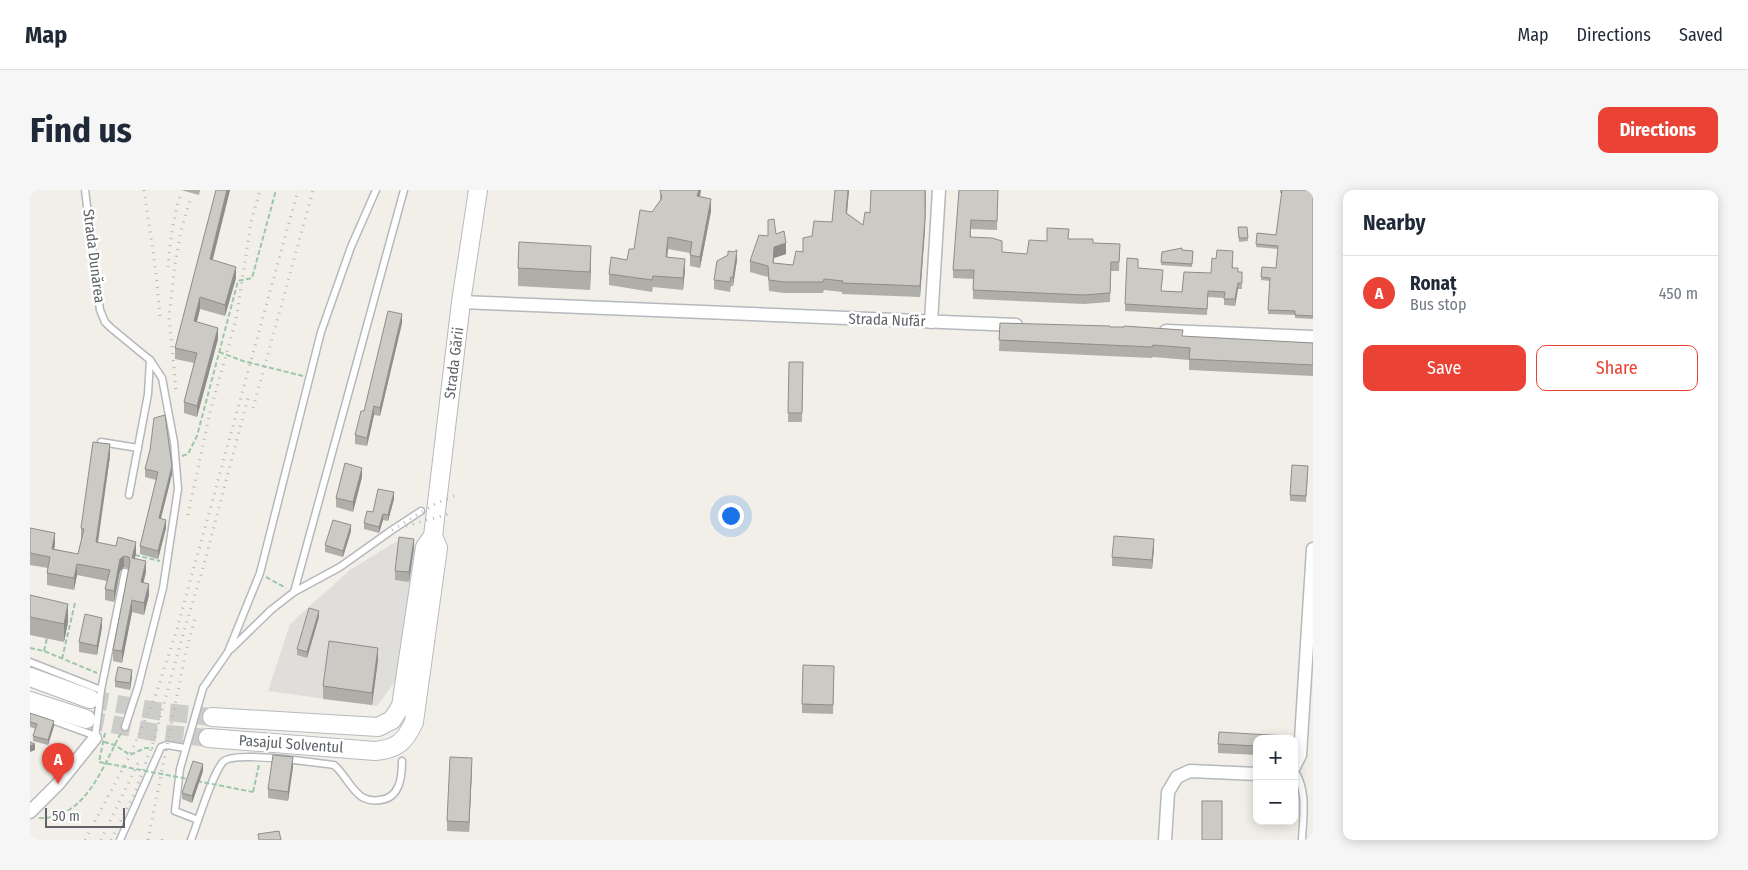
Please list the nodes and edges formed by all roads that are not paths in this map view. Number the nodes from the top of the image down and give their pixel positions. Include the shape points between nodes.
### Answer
1 (85, 190) edge
2 (376, 190) edge
3 (404, 190) edge
4 (478, 190) edge
5 (939, 190) edge
6 (461, 302) junction
7 (931, 322) junction
8 (1029, 326) edge
9 (1156, 331) edge
10 (1313, 337) edge
11 (150, 360) junction
12 (101, 442) edge
13 (138, 448) junction
14 (129, 495) dead end
15 (421, 511) dead end
16 (433, 536) junction
17 (1313, 549) edge
18 (125, 572) road end
19 (294, 592) junction
20 (228, 652) junction
21 (30, 662) edge
22 (30, 678) edge
23 (95, 695) junction
24 (30, 701) edge
25 (30, 712) edge
26 (212, 717) tunnel mouth
27 (86, 719) tunnel mouth
28 (125, 727) road end
29 (378, 727) joint
30 (98, 736) junction
31 (208, 738) tunnel mouth
32 (186, 748) junction
33 (375, 751) joint
34 (1298, 759) edge
35 (402, 761) dead end
36 (1253, 774) edge
37 (1298, 776) edge
38 (34, 815) edge
39 (198, 820) junction
40 (120, 840) edge
41 (191, 840) edge
42 (1165, 840) edge
43 (1302, 840) edge

1 - 11 lane, Strada Dunărea via 100,310 105,322
2 - 20 lane via 351,247 321,332 260,573
3 - 19 lane
4 - 6 main road, Strada Gării
5 - 7 street
6 - 7 street, Strada Nufăr
6 - 16 main road, Strada Gării
7 - 8 street, Strada Nufăr
9 - 10 street
11 - 13 lane via 148,394
11 - 28 lane via 162,378 178,489 163,588
12 - 13 lane
13 - 14 lane
15 - 19 lane via 340,567
16 - 29 main road, Strada Gării via 425,547 401,706 392,720
16 - 33 main road, Strada Gării via 438,548 414,722 403,741 386,750
17 - 34 street
18 - 23 lane via 104,676
19 - 20 lane
20 - 32 lane via 203,688
21 - 23 lane
22 - 23 main road
23 - 30 lane
24 - 27 main road
25 - 30 lane
26 - 29 main road, Pasajul Solventul
30 - 38 street
31 - 33 main road, Pasajul Solventul
32 - 39 lane via 175,811
32 - 40 lane via 161,747
35 - 39 lane via 402,777 396,792 387,799 374,800 363,798 334,765 260,757 225,760 217,770
36 - 42 street via 1190,771 1177,777 1168,792
37 - 43 lane via 1302,788
39 - 41 lane

